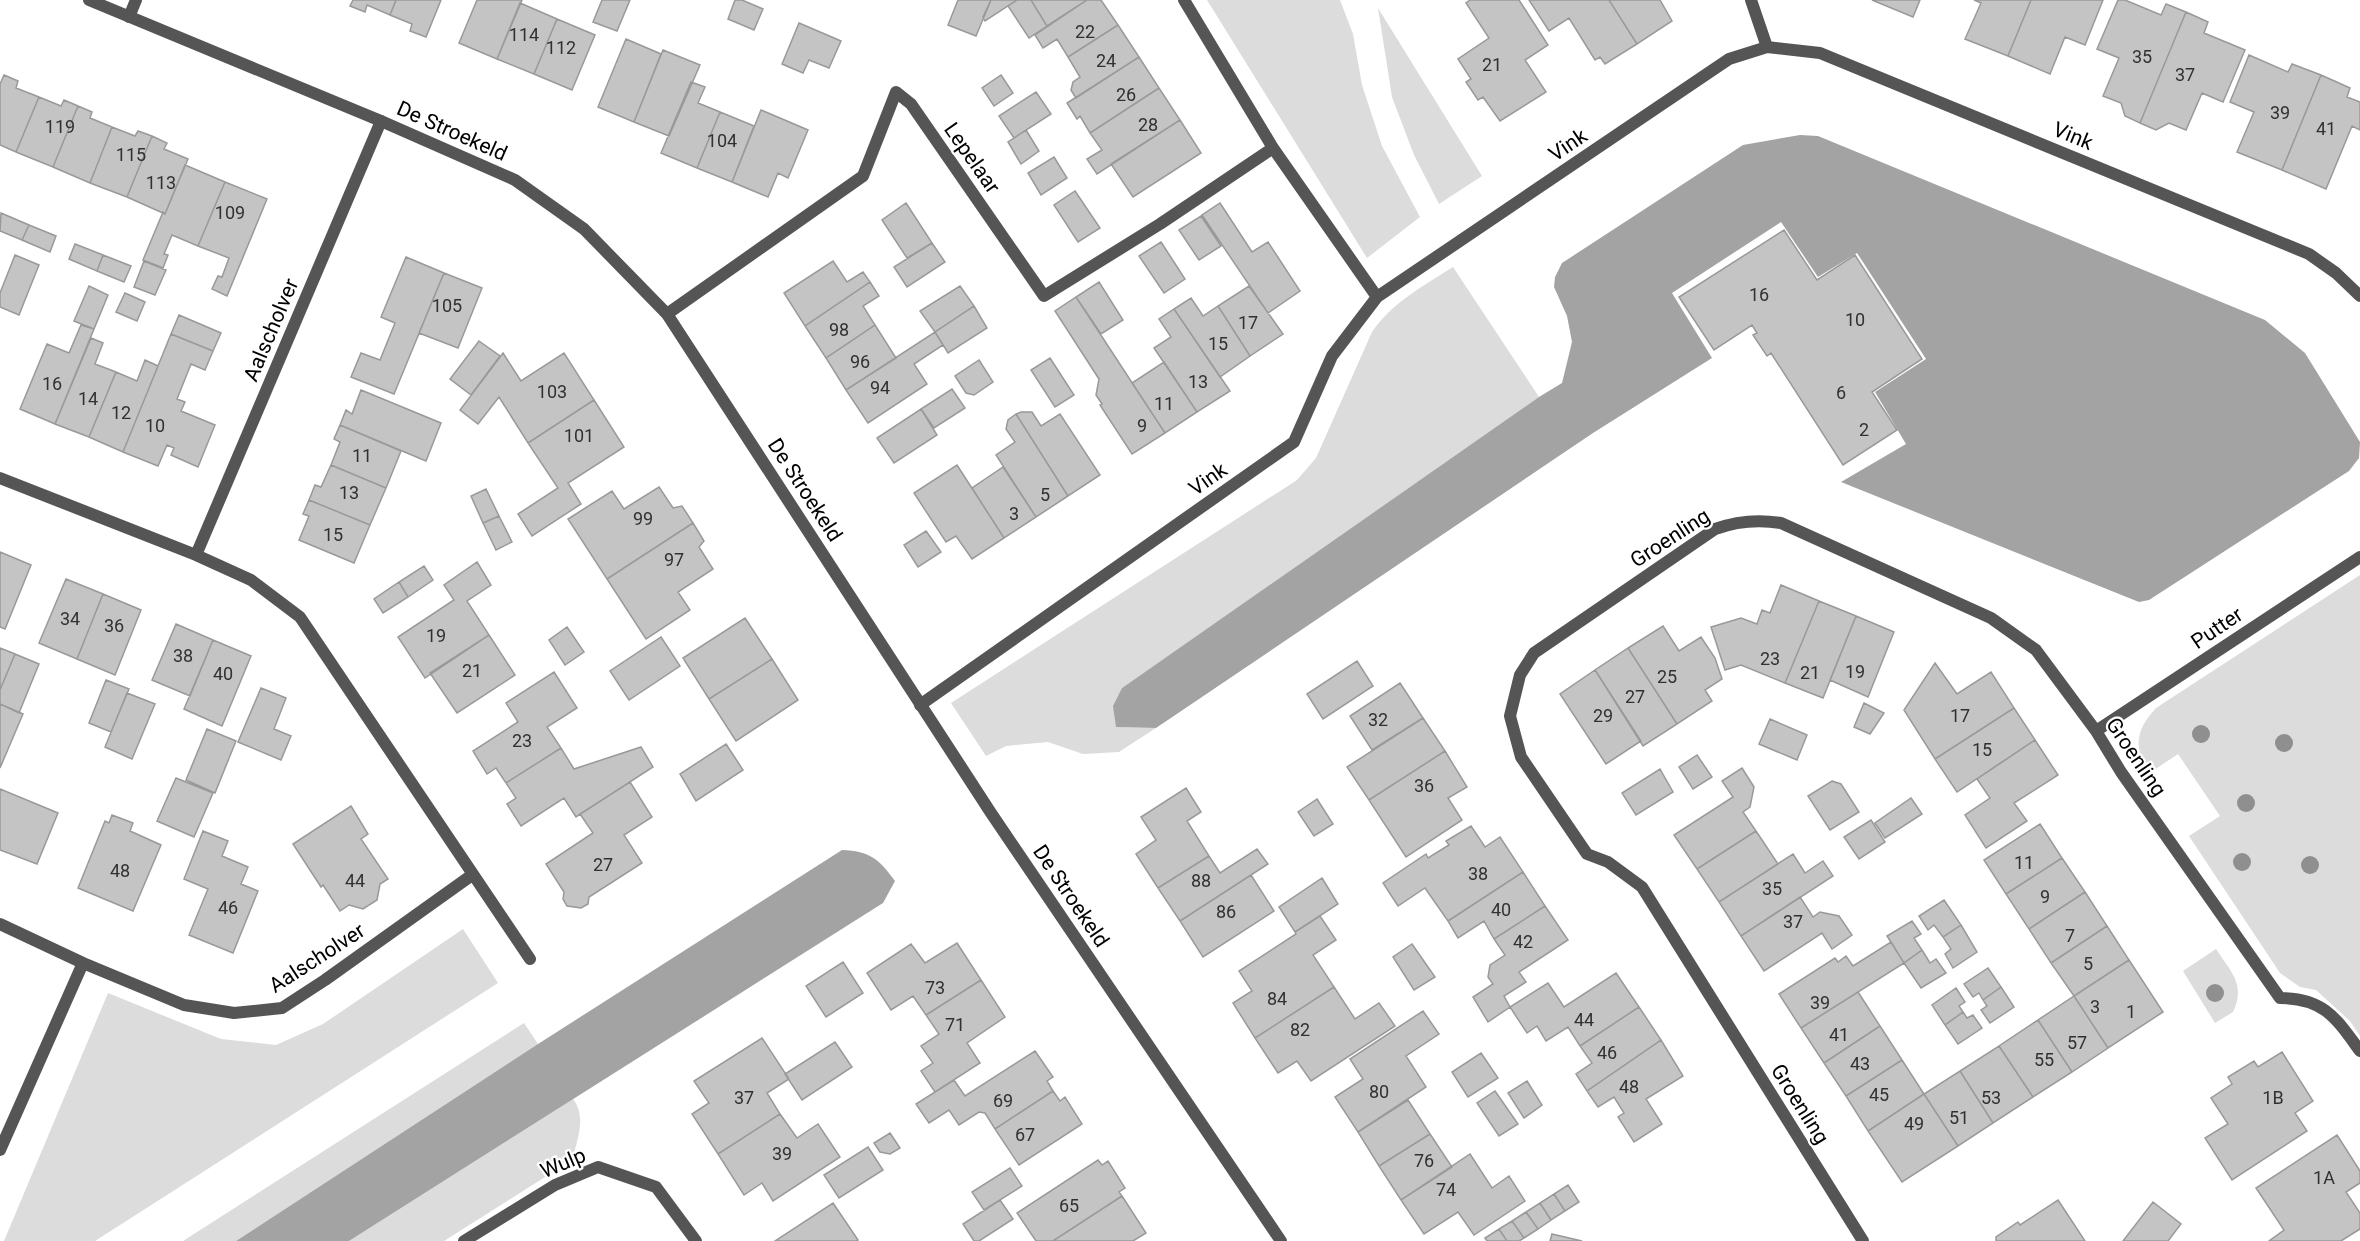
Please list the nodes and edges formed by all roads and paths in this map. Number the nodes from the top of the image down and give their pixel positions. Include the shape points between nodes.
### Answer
1 (89, 0) edge
2 (136, 0) edge
3 (1184, 0) edge
4 (1751, 0) edge
5 (129, 17) junction
6 (1767, 47) junction
7 (381, 121) junction
8 (1273, 148) junction
9 (2360, 296) edge
10 (1377, 297) junction
11 (668, 314) junction
12 (0, 478) edge
13 (196, 555) junction
14 (2360, 557) edge
15 (920, 705) junction
16 (2096, 732) junction
17 (472, 875) junction
18 (0, 924) edge
19 (530, 959) dead end
20 (83, 963) junction
21 (2360, 1051) edge
22 (0, 1150) edge
23 (464, 1241) edge
24 (696, 1241) edge
25 (1281, 1241) edge
26 (1863, 1241) edge

1 - 5 street, De Stroekeld
2 - 5 street
3 - 8 street
4 - 6 street
5 - 7 street, De Stroekeld
6 - 9 street, Vink via 1820,53 2309,254
6 - 10 street, Vink via 1729,59
7 - 11 street, De Stroekeld via 515,180 584,229
7 - 13 street, Aalscholver
8 - 10 street
8 - 11 street, Lepelaar via 1044,296 911,104 896,92 863,176
10 - 15 street, Vink via 1332,356 1294,442
11 - 15 street, De Stroekeld
12 - 13 street
13 - 17 street via 250,580 300,617
14 - 16 street, Putter
15 - 25 street, De Stroekeld
16 - 21 street, Groenling via 2280,998 2299,998 2322,1007
16 - 26 street, Groenling via 2036,650 1991,618 1781,524 1764,520 1715,529 1534,653 1520,675 1510,716 1521,757 1587,854 1608,862 1642,887
17 - 19 street
17 - 20 street, Aalscholver via 282,1008 234,1013 184,1005
18 - 20 street, Aalscholver
20 - 22 street
23 - 24 street, Wulp via 555,1185 598,1167 656,1187

